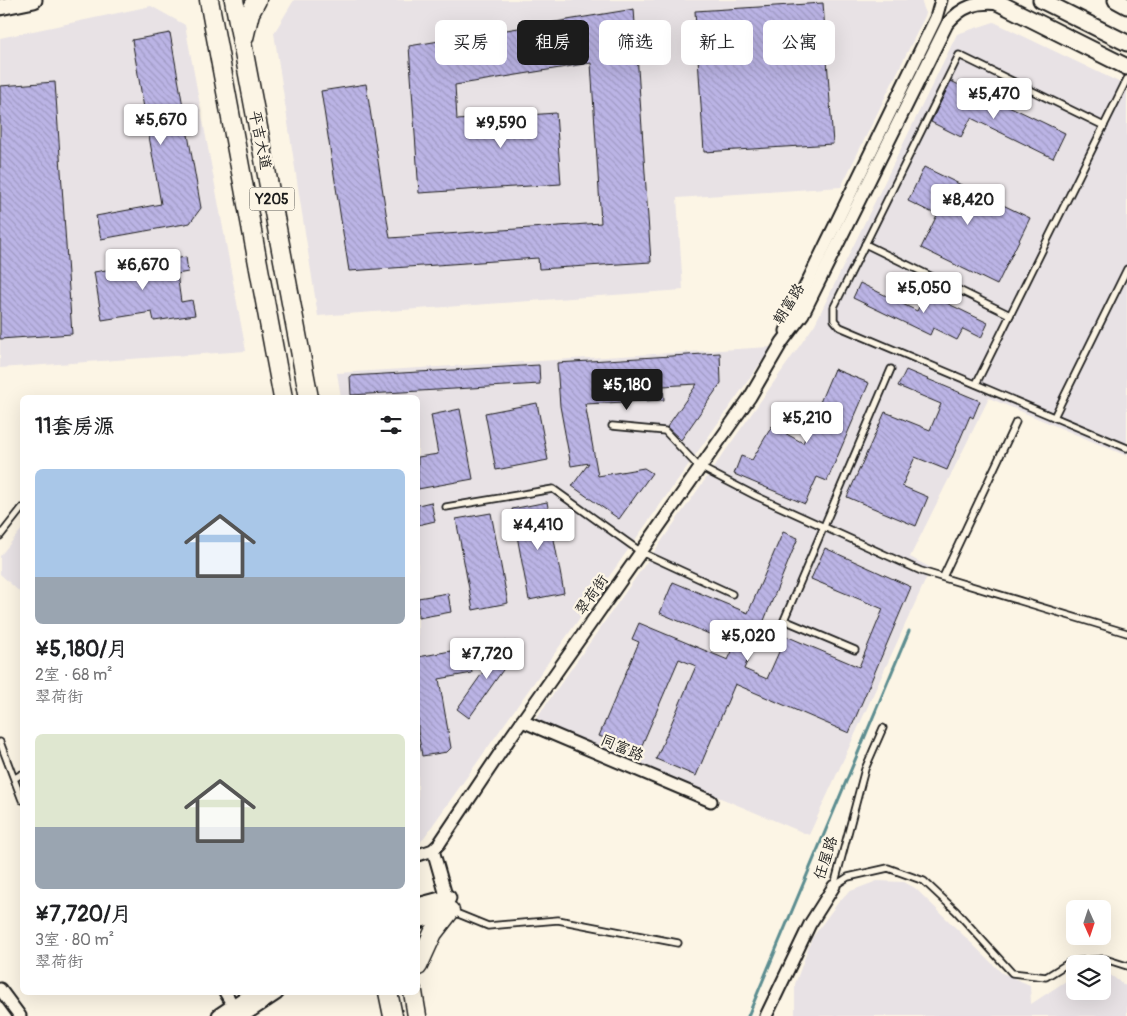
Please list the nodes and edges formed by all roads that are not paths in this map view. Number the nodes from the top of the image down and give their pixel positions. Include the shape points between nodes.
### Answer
1 (34, 0) edge
2 (196, 0) edge
3 (209, 0) edge
4 (234, 0) edge
5 (257, 0) edge
6 (941, 0) edge
7 (1029, 0) edge
8 (1041, 0) edge
9 (1116, 0) edge
10 (998, 2) edge
11 (1127, 6) edge
12 (0, 7) edge
13 (213, 22) junction
14 (1127, 43) edge
15 (244, 53) junction
16 (1101, 54) junction
17 (1127, 67) edge
18 (1127, 79) edge
19 (1104, 126) junction
20 (865, 244) junction
21 (1127, 269) edge
22 (1010, 315) junction
23 (782, 342) junction
24 (891, 369) dead end
25 (976, 384) junction
26 (282, 395) edge
27 (308, 395) edge
28 (1054, 417) junction
29 (1016, 422) dead end
30 (612, 426) dead end
31 (1127, 448) edge
32 (700, 467) junction
33 (446, 507) dead end
34 (20, 511) edge
35 (824, 526) junction
36 (0, 536) edge
37 (641, 552) junction
38 (943, 577) junction
39 (732, 594) dead end
40 (1127, 633) edge
41 (855, 650) dead end
42 (522, 721) junction
43 (883, 728) dead end
44 (0, 742) edge
45 (20, 775) edge
46 (15, 778) junction
47 (20, 794) edge
48 (711, 801) dead end
49 (433, 850) junction
50 (420, 854) edge
51 (834, 886) junction
52 (449, 904) junction
53 (420, 906) edge
54 (420, 919) edge
55 (678, 943) dead end
56 (420, 962) edge
57 (1127, 966) edge
58 (0, 989) edge
59 (226, 995) edge
60 (253, 995) edge
61 (270, 995) edge
62 (389, 995) edge
63 (413, 995) edge
64 (237, 1012) edge
65 (20, 1016) edge
66 (220, 1016) edge
67 (393, 1016) edge
68 (417, 1016) edge
69 (766, 1016) edge

1 - 12 main road
2 - 13 main road
3 - 13 main road, 平吉大道 / Y205
4 - 15 main road, 平吉大道 / Y205
5 - 15 main road via 245,27
6 - 23 street, 朝富路 via 936,18 802,293
7 - 16 main road
8 - 14 main road
9 - 11 main road
10 - 16 main road
10 - 23 street, 朝富路 via 963,8 948,24 812,298
13 - 26 main road, 平吉大道 / Y205
15 - 27 main road, 平吉大道 / Y205
16 - 17 main road
18 - 19 lane
19 - 20 lane via 959,55
19 - 22 lane
20 - 22 lane
20 - 25 lane via 834,307 836,324
21 - 28 lane
22 - 25 lane
23 - 32 street, 翠荷街 via 750,397
24 - 35 lane
25 - 28 lane
28 - 31 lane
29 - 38 lane
30 - 32 lane via 665,431
32 - 35 lane
32 - 37 street, 翠荷街
33 - 37 lane via 552,489
34 - 36 lane
35 - 38 lane via 920,571
35 - 41 lane via 784,620
37 - 39 lane
37 - 42 street, 翠荷街
38 - 40 lane
42 - 48 street, 同富路
42 - 49 street, 翠荷街
43 - 51 lane, 任屋路 via 865,769
44 - 46 lane
45 - 46 lane
46 - 47 lane
49 - 50 street
49 - 52 street
51 - 57 lane via 848,877 888,868 924,881 1012,973 1046,977 1070,962 1105,959
51 - 69 street, 任屋路 via 810,924
52 - 53 main road
52 - 54 main road
52 - 55 lane via 488,926 558,920
52 - 56 main road
58 - 65 street
59 - 64 street
60 - 64 main road
61 - 64 main road
62 - 67 main road
63 - 68 main road
64 - 66 main road

